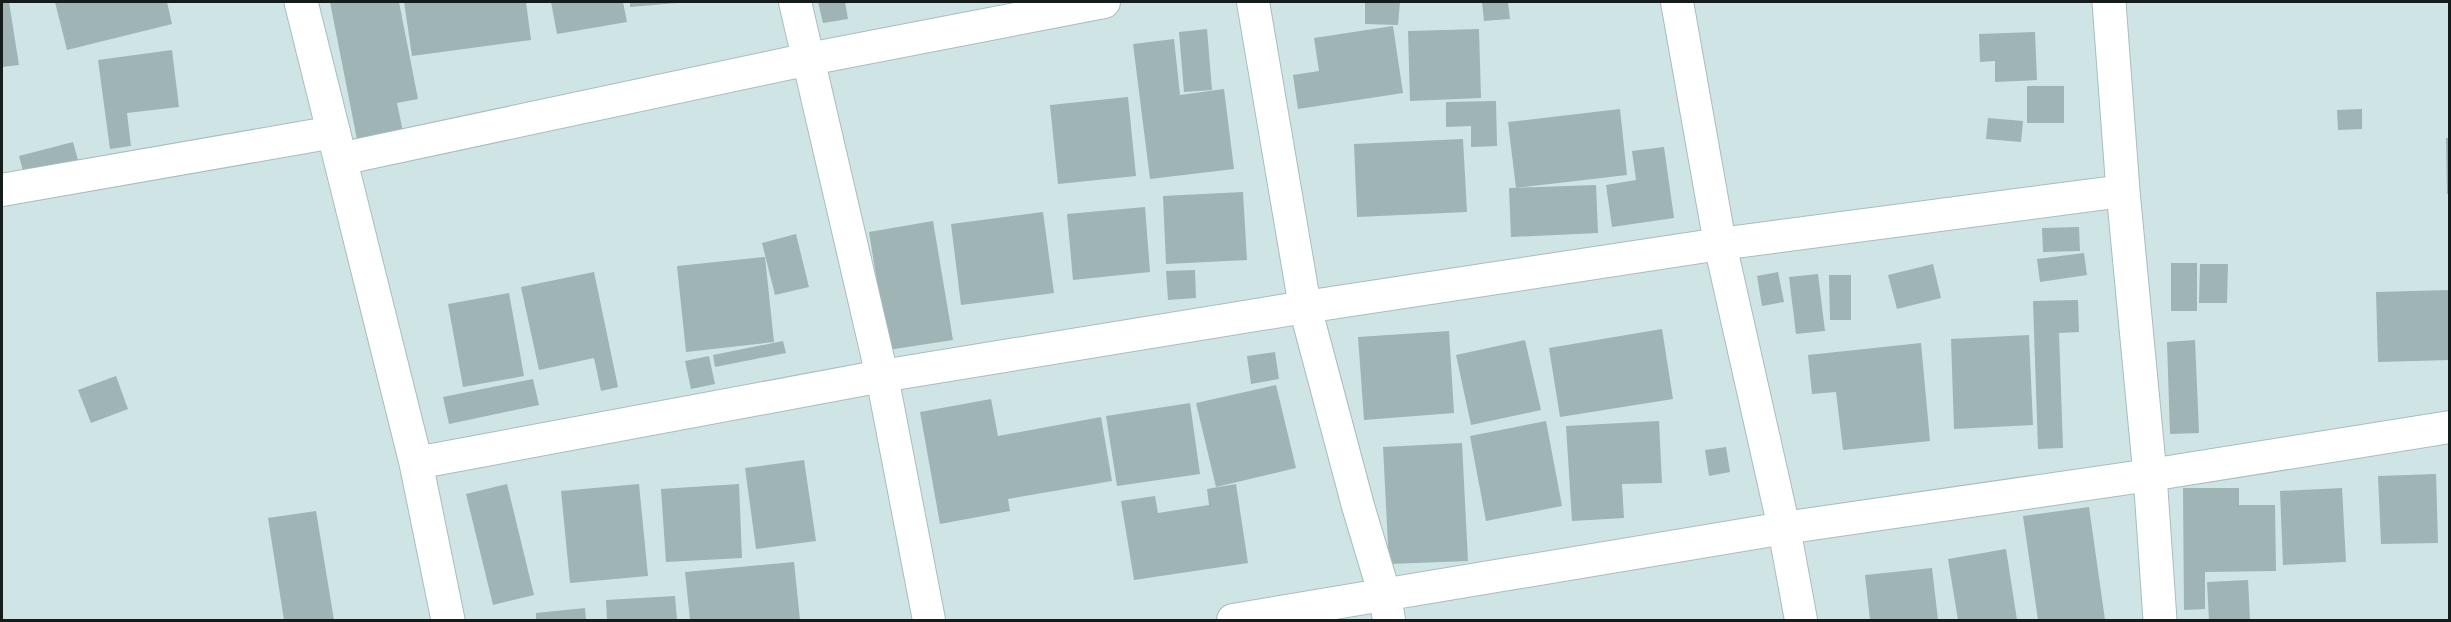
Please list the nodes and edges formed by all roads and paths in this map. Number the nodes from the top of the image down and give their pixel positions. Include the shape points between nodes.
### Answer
1 (301, 2) edge
2 (795, 2) edge
3 (1104, 2) edge
4 (1253, 2) edge
5 (1677, 2) edge
6 (2109, 2) edge
7 (809, 59) junction
8 (337, 146) junction
9 (2, 190) edge
10 (2123, 191) junction
11 (1720, 244) junction
12 (1305, 307) junction
13 (882, 376) junction
14 (2450, 427) edge
15 (416, 463) junction
16 (2150, 475) junction
17 (1784, 528) junction
18 (1387, 608) edge
19 (448, 621) edge
20 (929, 621) edge
21 (1233, 621) edge
22 (1801, 621) edge
23 (2160, 621) edge

1 - 8 street
2 - 7 street
3 - 7 street
4 - 12 street
5 - 11 street
6 - 10 street
7 - 8 street
7 - 13 street
8 - 9 street
8 - 15 street
10 - 11 street
10 - 16 street
11 - 12 street
11 - 17 street
12 - 13 street
12 - 18 street
13 - 15 street
13 - 20 street
14 - 16 street
15 - 19 street
16 - 17 street
16 - 23 street
17 - 18 street
17 - 22 street
18 - 21 street

